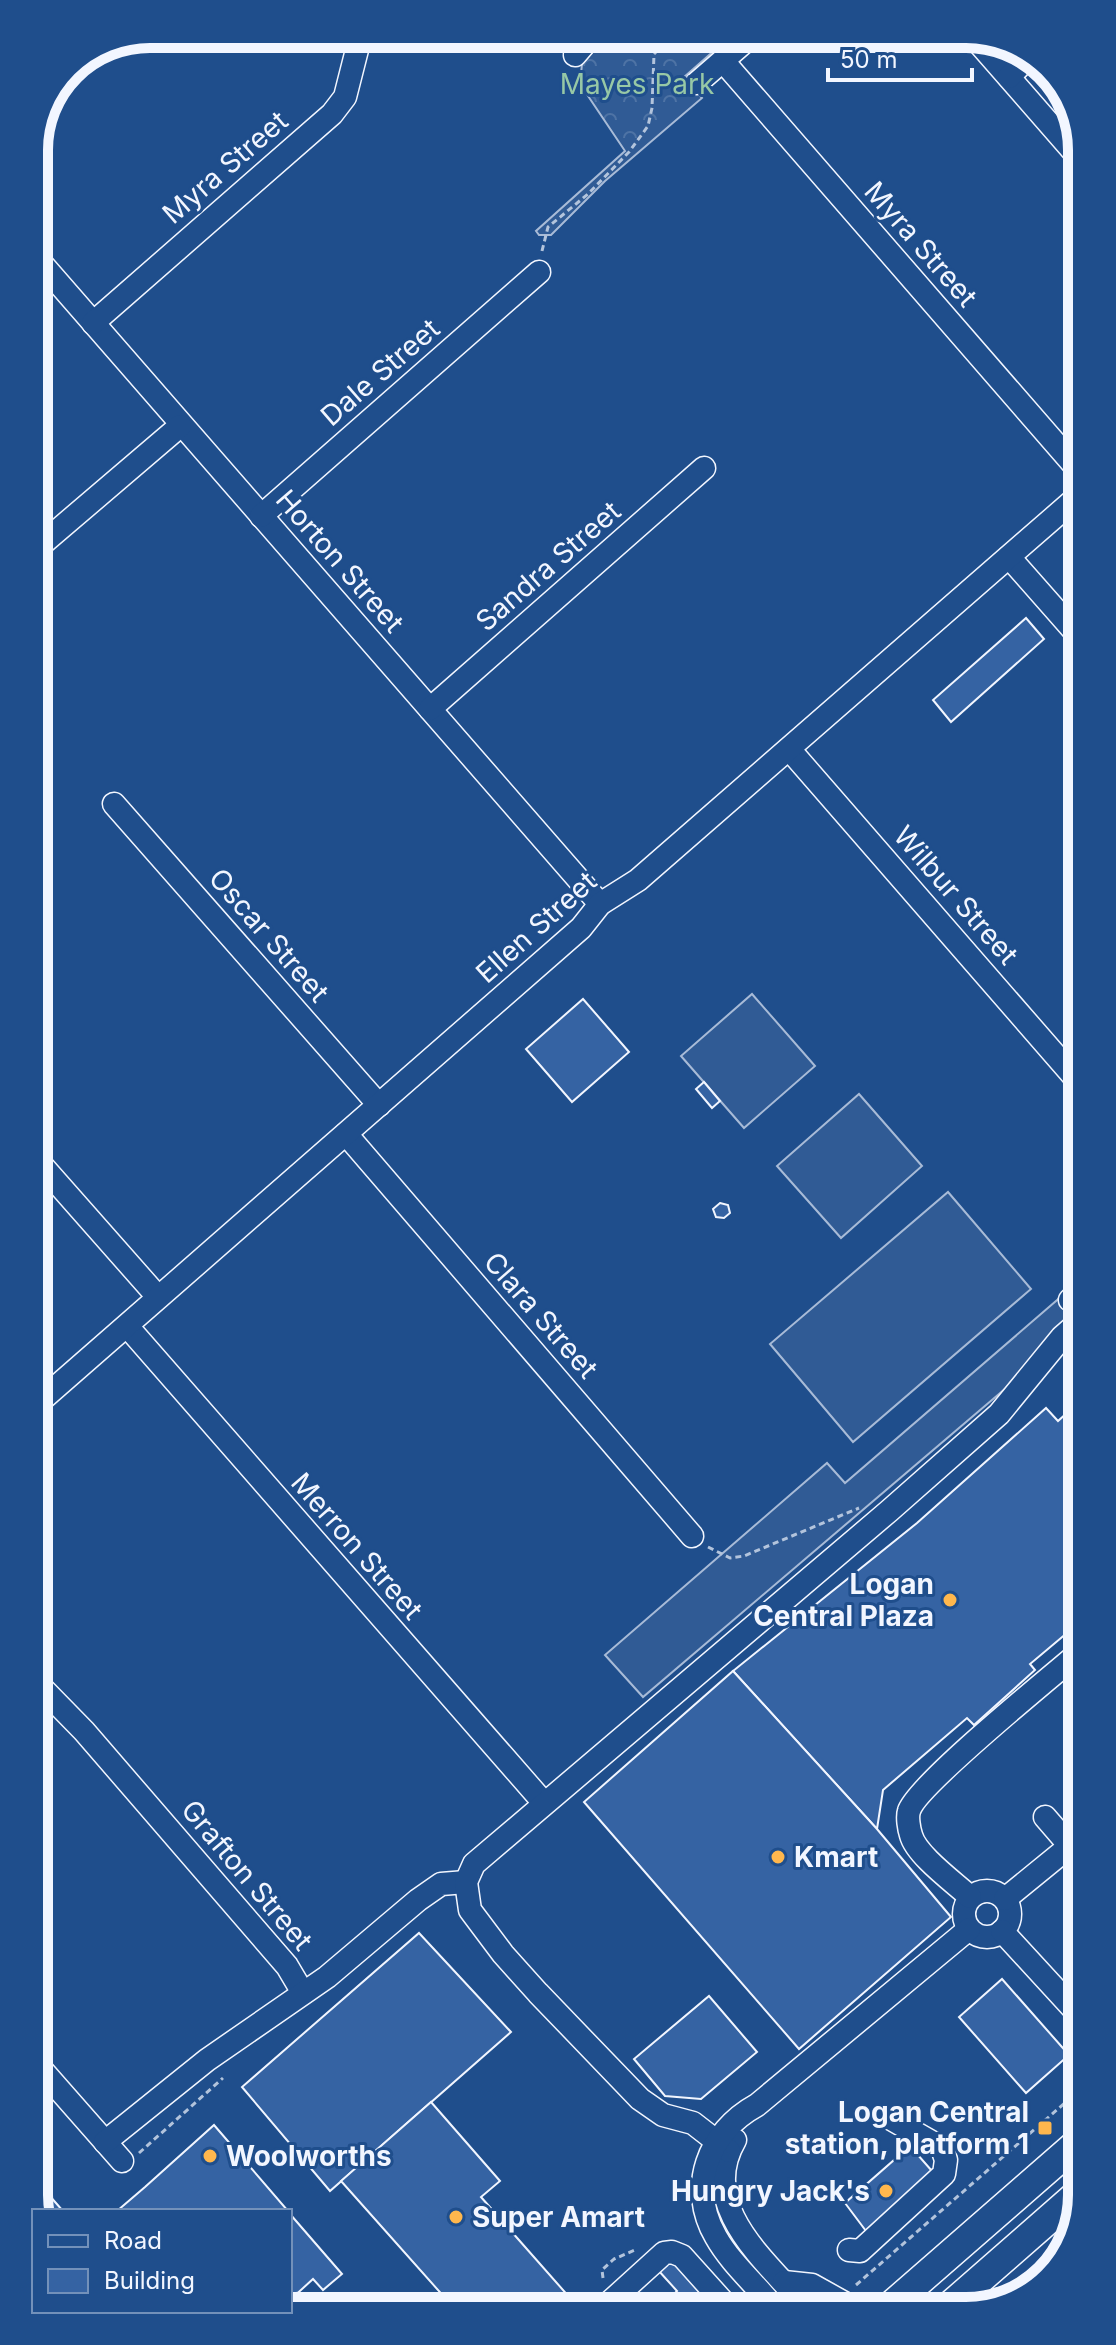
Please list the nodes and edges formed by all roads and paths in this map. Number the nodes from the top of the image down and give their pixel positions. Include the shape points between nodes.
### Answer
1 (357, 48) edge
2 (581, 48) edge
3 (654, 48) edge
4 (660, 48) edge
5 (738, 48) edge
6 (985, 50) edge
7 (654, 54) junction
8 (575, 55) dead end
9 (723, 61) junction
10 (1021, 65) edge
11 (1009, 77) junction
12 (697, 83) dead end
13 (1067, 144) edge
14 (48, 271) edge
15 (539, 272) joint
16 (93, 323) junction
17 (180, 426) junction
18 (1068, 458) edge
19 (704, 468) dead end
20 (1068, 505) edge
21 (261, 516) junction
22 (48, 539) edge
23 (1009, 557) junction
24 (1068, 624) edge
25 (430, 709) junction
26 (789, 749) junction
27 (114, 804) dead end
28 (600, 904) junction
29 (1068, 1070) edge
30 (379, 1105) junction
31 (346, 1134) junction
32 (48, 1172) edge
33 (158, 1297) junction
34 (127, 1326) junction
35 (1068, 1332) edge
36 (48, 1394) edge
37 (889, 1511) junction
38 (692, 1536) joint
39 (1068, 1662) edge
40 (48, 1694) edge
41 (544, 1803) junction
42 (1045, 1817) dead end
43 (1068, 1844) edge
44 (1068, 1857) edge
45 (466, 1882) junction
46 (970, 1897) junction
47 (1005, 1899) junction
48 (969, 1929) junction
49 (1002, 1931) junction
50 (303, 1993) junction
51 (1068, 2003) edge
52 (48, 2077) edge
53 (1068, 2101) edge
54 (893, 2120) dead end
55 (105, 2142) junction
56 (722, 2146) junction
57 (1068, 2151) edge
58 (122, 2161) dead end
59 (1067, 2203) edge
60 (849, 2250) dead end
61 (784, 2282) junction
62 (616, 2297) edge
63 (719, 2297) edge
64 (765, 2297) edge
65 (797, 2297) edge
66 (844, 2297) edge
67 (848, 2297) edge
68 (901, 2297) edge
69 (960, 2297) edge

1 - 16 street, Myra Street via 345,97 332,114
2 - 8 street
3 - 7 path
4 - 7 path
5 - 9 street
6 - 11 street
7 - 15 path via 648,126 619,163 548,227
9 - 12 street
9 - 18 street, Myra Street
10 - 11 street
11 - 13 street
14 - 16 street, Horton Street
15 - 21 street, Dale Street
16 - 17 street, Horton Street
17 - 21 street, Horton Street
17 - 22 street
19 - 25 street, Sandra Street
20 - 23 street, Ellen Street
21 - 25 street, Horton Street
23 - 24 street
23 - 26 street, Ellen Street
25 - 28 street, Horton Street
26 - 28 street, Ellen Street via 638,880
26 - 29 street, Wilbur Street
27 - 30 street, Oscar Street
28 - 30 street, Ellen Street via 581,928
30 - 31 street, Ellen Street
31 - 33 street, Ellen Street
31 - 38 street, Clara Street
32 - 33 street
33 - 34 street, Ellen Street
34 - 36 street, Ellen Street
34 - 41 street, Merron Street
35 - 37 street via 999,1414
37 - 38 path via 864,1506 730,1558
37 - 41 street
39 - 46 street via 941,1773 908,1812 911,1838
40 - 50 street, Grafton Street via 287,1966
41 - 45 street via 474,1864
42 - 43 street
44 - 47 street
45 - 50 street via 441,1884
45 - 56 street via 470,1910 593,2052 651,2107 693,2123
46 - 47 street via 992,1891
46 - 48 street via 964,1909
47 - 49 street via 1009,1919
48 - 49 street via 988,1937
48 - 56 street via 739,2115
49 - 51 street
50 - 55 street, Grafton Street via 207,2060
52 - 55 street
53 - 67 path
54 - 60 street via 942,2148 944,2174 860,2251
55 - 58 street
56 - 61 street via 723,2181 733,2221
56 - 64 street via 705,2164 702,2179 708,2222
57 - 68 main road
59 - 69 main road
61 - 65 street
61 - 66 street
62 - 63 street via 664,2253 672,2252 682,2256

